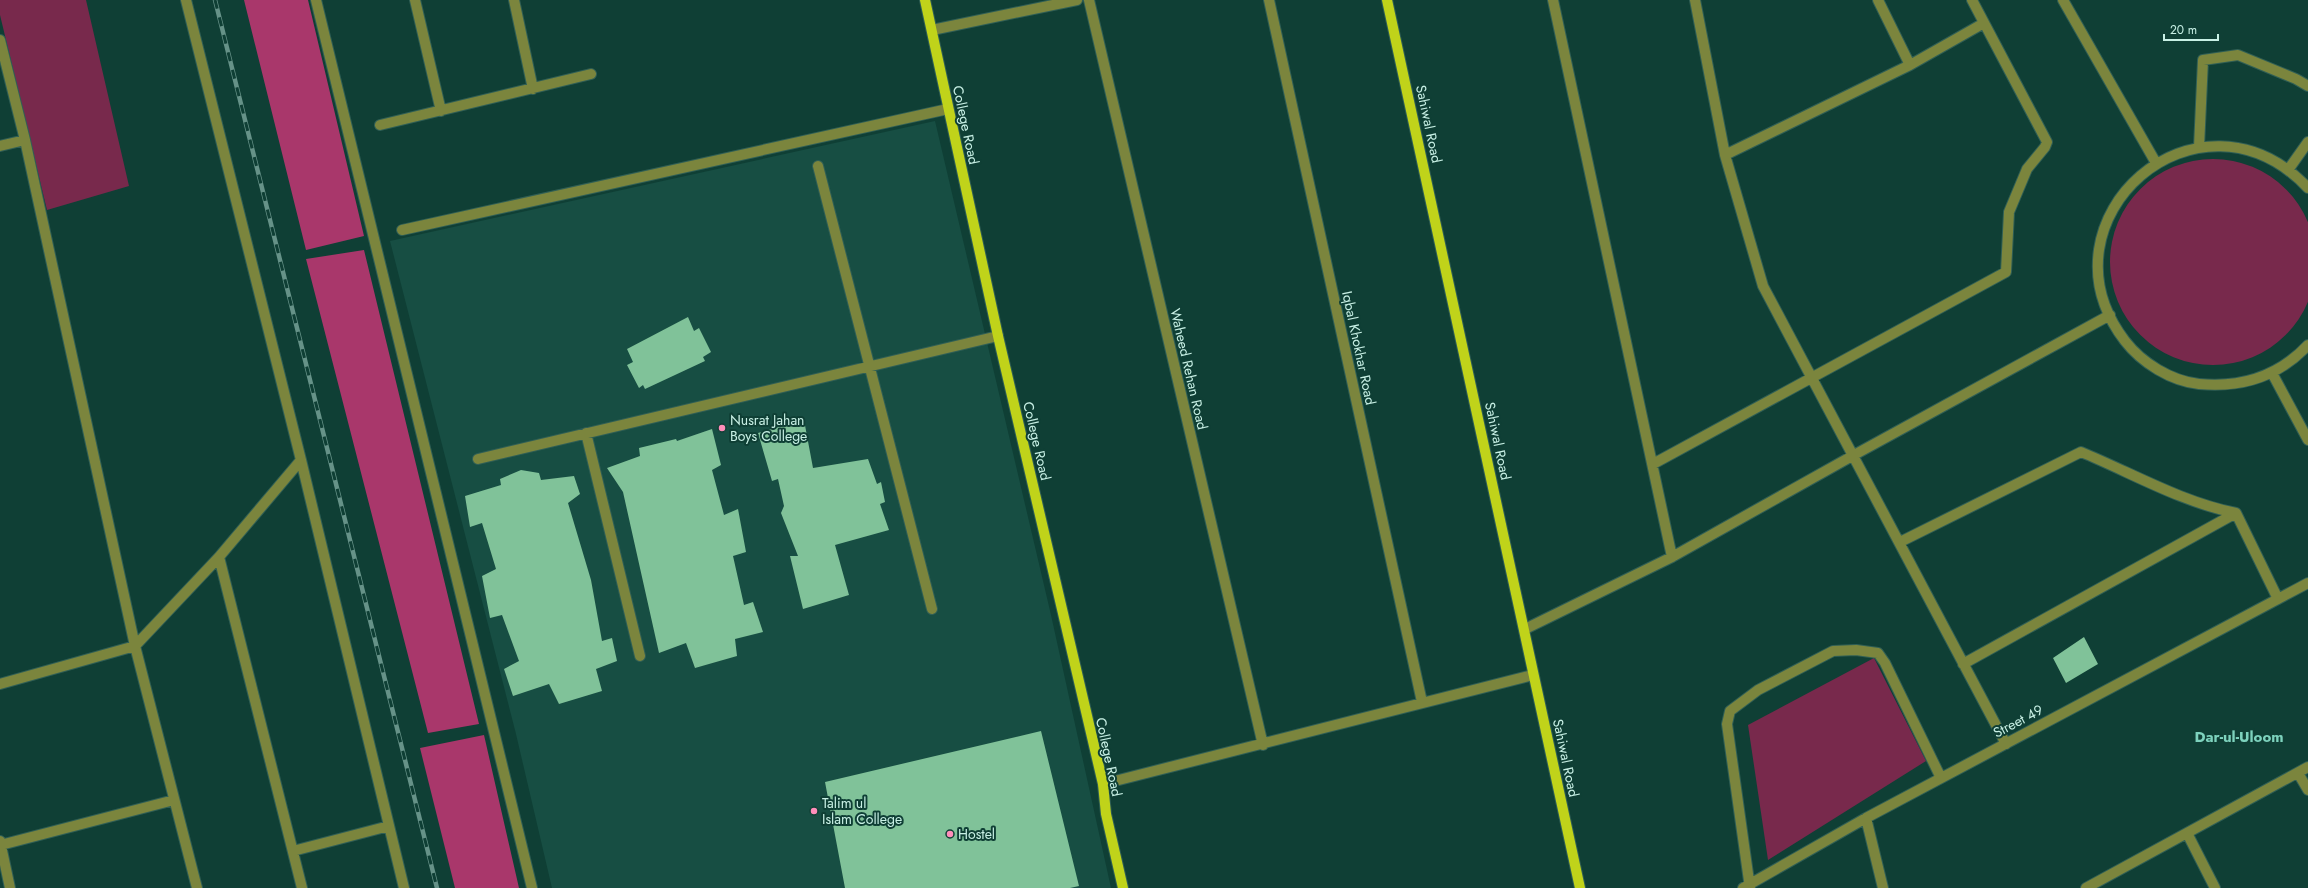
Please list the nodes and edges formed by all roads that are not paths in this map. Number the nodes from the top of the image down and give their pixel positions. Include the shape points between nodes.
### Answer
1 (186, 0) edge
2 (316, 0) edge
3 (415, 0) edge
4 (514, 0) edge
5 (925, 0) edge
6 (1077, 0) edge
7 (1089, 0) edge
8 (1269, 0) edge
9 (1387, 0) edge
10 (1552, 0) edge
11 (1694, 0) edge
12 (1878, 0) edge
13 (1972, 0) edge
14 (2063, 0) edge
15 (1984, 23) junction
16 (932, 30) junction
17 (0, 40) edge
18 (1910, 65) junction
19 (591, 74) dead end
20 (2308, 86) edge
21 (533, 89) junction
22 (948, 109) junction
23 (441, 111) junction
24 (380, 125) dead end
25 (25, 140) junction
26 (2308, 142) edge
27 (2199, 147) junction
28 (1, 148) edge
29 (1724, 155) junction
30 (2156, 163) junction
31 (818, 166) dead end
32 (2288, 170) junction
33 (2308, 188) edge
34 (402, 230) dead end
35 (2110, 315) junction
36 (998, 336) junction
37 (2308, 345) edge
38 (870, 366) junction
39 (2272, 373) junction
40 (1811, 378) junction
41 (586, 433) junction
42 (2308, 440) edge
43 (1854, 455) junction
44 (478, 459) dead end
45 (300, 460) junction
46 (1653, 464) junction
47 (2236, 513) junction
48 (1900, 542) junction
49 (219, 556) junction
50 (1672, 557) junction
51 (2308, 583) edge
52 (2278, 599) junction
53 (932, 609) dead end
54 (1525, 629) junction
55 (135, 646) junction
56 (640, 656) dead end
57 (1963, 664) junction
58 (1533, 675) junction
59 (0, 684) edge
60 (1422, 702) junction
61 (2006, 744) junction
62 (1263, 745) junction
63 (2308, 767) edge
64 (2298, 773) junction
65 (1941, 778) junction
66 (1103, 784) junction
67 (2308, 790) edge
68 (174, 800) junction
69 (1866, 818) junction
70 (389, 826) junction
71 (2186, 833) junction
72 (1, 843) edge
73 (293, 851) junction
74 (1747, 887) edge
75 (10, 888) edge
76 (196, 888) edge
77 (302, 888) edge
78 (404, 888) edge
79 (532, 888) edge
80 (1123, 888) edge
81 (1580, 888) edge
82 (1883, 888) edge
83 (2086, 888) edge
84 (2216, 888) edge

1 - 45 street
2 - 79 street
3 - 23 street
4 - 21 street
5 - 16 main road, College Road
6 - 16 street
7 - 62 street, Waheed Rehan Road
8 - 60 street, Iqbal Khokhar Road
9 - 54 main road, Sahiwal Road
10 - 46 street
11 - 29 street
12 - 18 street
13 - 15 street
14 - 30 street
15 - 18 street
15 - 40 street via 2047,142 2027,169 2009,212 2006,272
16 - 22 main road, College Road
17 - 25 street
18 - 29 street
19 - 21 street
20 - 27 street via 2238,55 2203,60
21 - 23 street
22 - 34 street
22 - 36 main road, College Road
23 - 24 street
25 - 28 street
25 - 55 street
26 - 32 street
27 - 30 street
27 - 32 street via 2240,148 2261,154
29 - 40 street via 1763,286
30 - 35 street via 2125,190 2104,230 2100,246 2099,280
31 - 38 street
32 - 33 street
35 - 39 street via 2117,330 2129,345 2143,359 2166,374 2192,383 2220,386 2246,383
35 - 43 street
36 - 38 street
36 - 66 main road, College Road
37 - 39 street via 2287,364
38 - 41 street
38 - 53 street
39 - 42 street
40 - 43 street
40 - 46 street
41 - 44 street
41 - 56 street
43 - 48 street
43 - 50 street
45 - 49 street
45 - 70 street
46 - 50 street
47 - 48 street via 2217,509 2148,484 2081,452
47 - 52 street
47 - 57 street
48 - 57 street
49 - 55 street
49 - 73 street
50 - 54 street
51 - 52 street, Street 49
52 - 61 street, Street 49
54 - 58 main road, Sahiwal Road
55 - 59 street
55 - 68 street
57 - 61 street
58 - 60 street
58 - 81 main road, Sahiwal Road
60 - 62 street
61 - 65 street, Street 49
62 - 66 street
63 - 64 street
64 - 67 street
64 - 71 street
65 - 69 street, Street 49
65 - 74 street via 1878,653 1856,650 1833,651 1758,690 1730,711 1727,724
66 - 80 main road, College Road via 1106,814
68 - 72 street
68 - 76 street
69 - 74 street, Street 49
69 - 82 street
70 - 73 street
70 - 78 street
71 - 83 street
71 - 84 street
72 - 75 street
73 - 77 street

